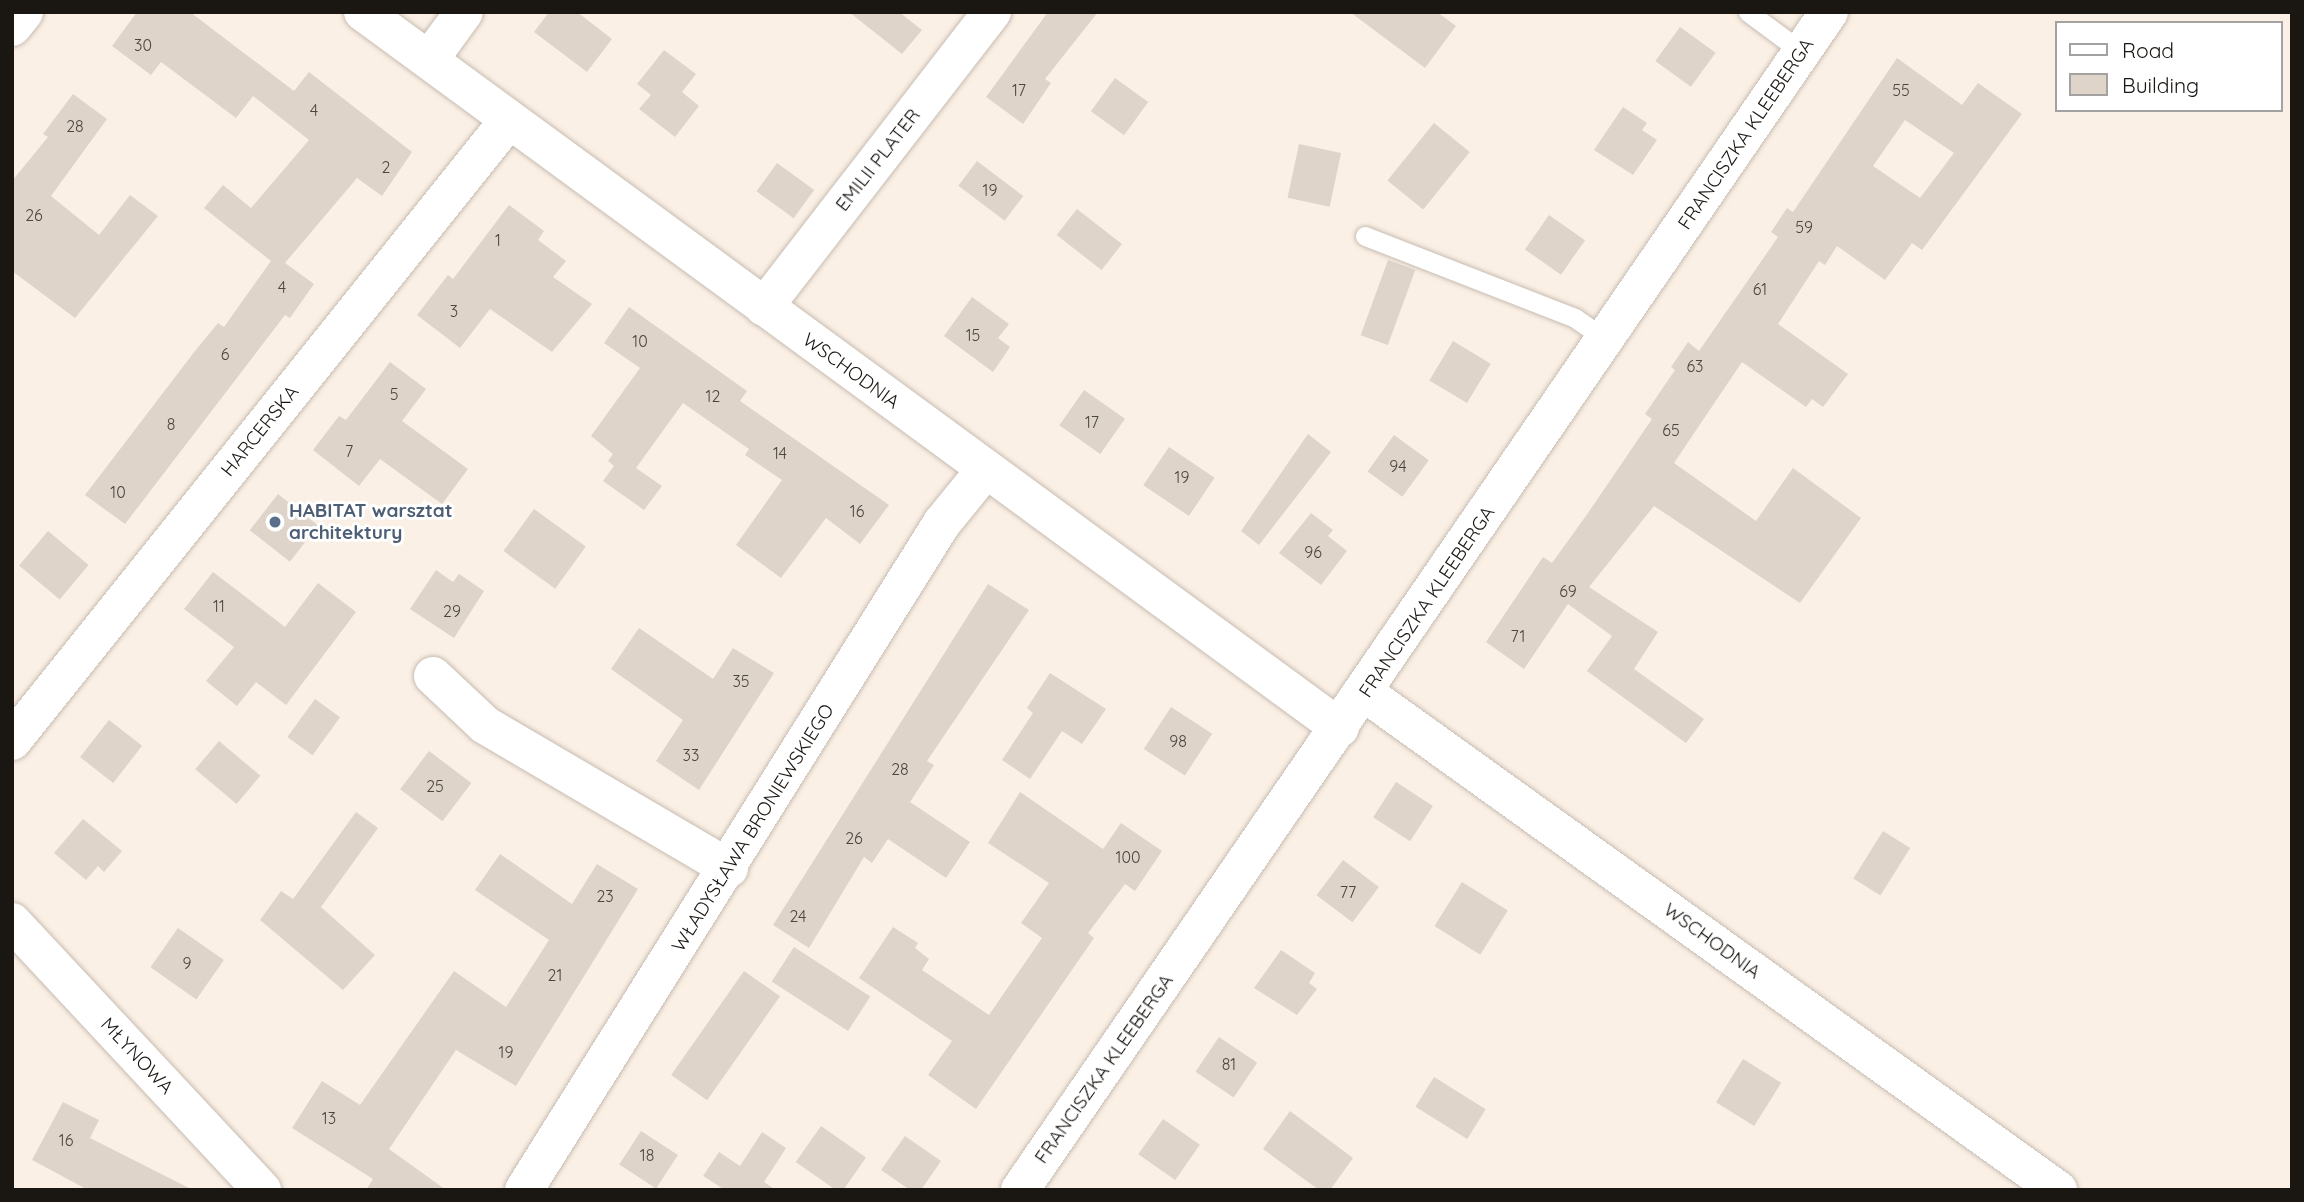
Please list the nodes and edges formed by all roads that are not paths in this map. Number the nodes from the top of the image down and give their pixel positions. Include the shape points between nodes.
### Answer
1 (24, 12) edge
2 (363, 12) edge
3 (464, 12) edge
4 (992, 12) edge
5 (1748, 12) edge
6 (1829, 12) edge
7 (12, 27) edge
8 (1802, 52) junction
9 (429, 60) junction
10 (508, 121) junction
11 (1365, 236) dead end
12 (764, 307) junction
13 (1606, 340) junction
14 (985, 470) junction
15 (433, 676) dead end
16 (1366, 693) junction
17 (1340, 728) junction
18 (12, 741) edge
19 (729, 868) junction
20 (12, 922) edge
21 (262, 1190) edge
22 (524, 1190) edge
23 (1020, 1190) edge
24 (2058, 1190) edge

1 - 7 street
2 - 9 street, WSCHODNIA
3 - 9 street
4 - 12 street, EMILII PLATER
5 - 8 lane
6 - 8 street, FRANCISZKA KLEEBERGA
8 - 13 street, FRANCISZKA KLEEBERGA
9 - 10 street, WSCHODNIA
10 - 12 street, WSCHODNIA
10 - 18 street, HARCERSKA
11 - 13 lane via 1575,318
12 - 14 street, WSCHODNIA
13 - 16 street, FRANCISZKA KLEEBERGA
14 - 17 street, WSCHODNIA
14 - 19 street, WŁADYSŁAWA BRONIEWSKIEGO via 942,523
15 - 19 street via 485,725
16 - 17 street, FRANCISZKA KLEEBERGA
16 - 24 street, WSCHODNIA
17 - 23 street, FRANCISZKA KLEEBERGA
19 - 22 street, WŁADYSŁAWA BRONIEWSKIEGO
20 - 21 street, MŁYNOWA

